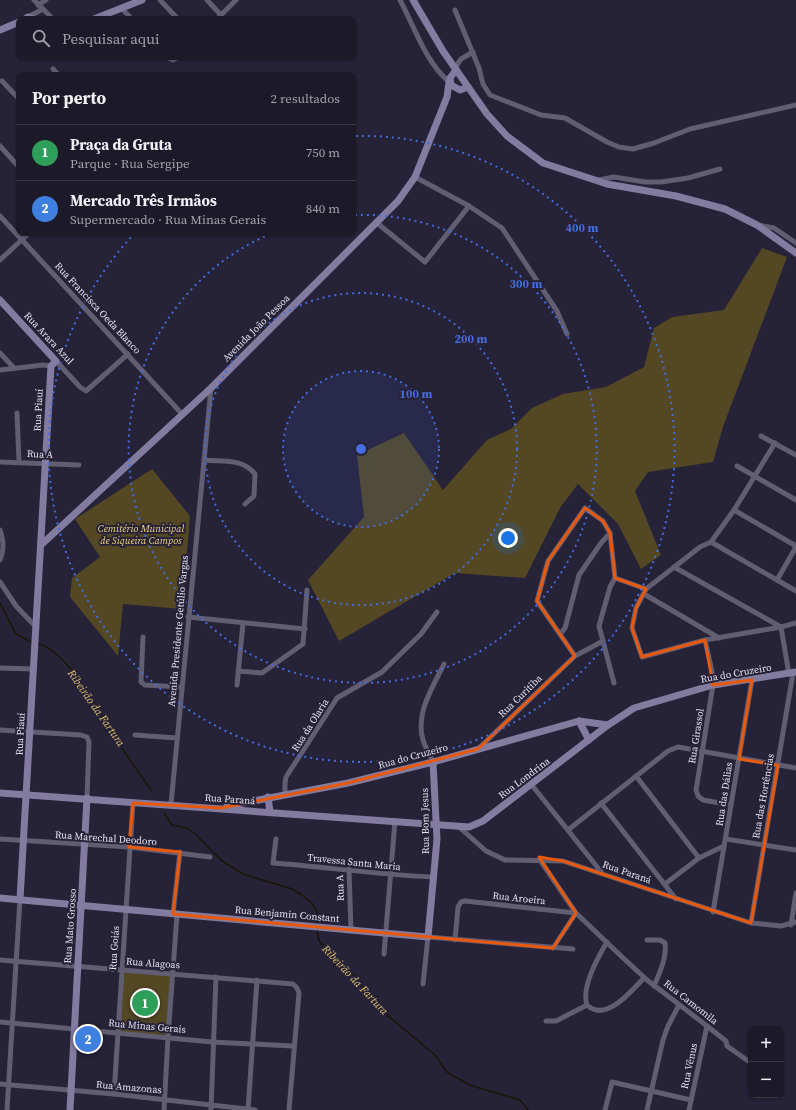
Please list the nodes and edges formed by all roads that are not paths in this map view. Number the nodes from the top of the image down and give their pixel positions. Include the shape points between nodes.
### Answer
1 (34, 0) edge
2 (46, 0) edge
3 (142, 0) edge
4 (160, 0) edge
5 (207, 0) edge
6 (236, 0) edge
7 (400, 0) edge
8 (412, 0) edge
9 (38, 5) junction
10 (43, 9) junction
11 (122, 9) junction
12 (455, 10) dead end
13 (32, 16) edge
14 (50, 16) edge
15 (102, 16) edge
16 (129, 16) edge
17 (175, 16) edge
18 (218, 16) edge
19 (220, 16) edge
20 (16, 23) edge
21 (0, 30) edge
22 (474, 52) junction
23 (53, 69) dead end
24 (455, 69) junction
25 (56, 72) edge
26 (2, 81) dead end
27 (449, 82) junction
28 (468, 87) junction
29 (460, 90) junction
30 (16, 96) edge
31 (447, 97) junction
32 (796, 105) edge
33 (0, 146) edge
34 (16, 164) edge
35 (720, 169) dead end
36 (415, 177) junction
37 (598, 180) junction
38 (469, 206) junction
39 (0, 216) edge
40 (377, 223) junction
41 (757, 225) junction
42 (16, 233) edge
43 (18, 236) edge
44 (26, 236) edge
45 (22, 240) junction
46 (796, 243) edge
47 (796, 253) edge
48 (0, 260) edge
49 (0, 300) edge
50 (568, 334) dead end
51 (0, 353) edge
52 (128, 354) junction
53 (53, 363) junction
54 (14, 368) junction
55 (0, 370) edge
56 (211, 388) junction
57 (17, 413) dead end
58 (182, 414) junction
59 (761, 436) dead end
60 (775, 443) junction
61 (796, 455) edge
62 (204, 460) junction
63 (0, 462) edge
64 (19, 462) junction
65 (45, 463) junction
66 (78, 465) dead end
67 (737, 466) dead end
68 (755, 477) junction
69 (796, 500) edge
70 (245, 504) dead end
71 (734, 510) junction
72 (0, 530) edge
73 (610, 533) junction
74 (711, 542) junction
75 (41, 545) junction
76 (796, 547) edge
77 (0, 560) edge
78 (674, 567) junction
79 (615, 578) junction
80 (777, 580) junction
81 (0, 582) edge
82 (646, 588) junction
83 (306, 590) dead end
84 (796, 591) edge
85 (644, 594) junction
86 (437, 612) dead end
87 (188, 617) junction
88 (243, 623) junction
89 (796, 623) edge
90 (35, 626) junction
91 (781, 627) junction
92 (305, 629) junction
93 (561, 633) junction
94 (143, 637) dead end
95 (719, 638) junction
96 (705, 640) junction
97 (603, 641) junction
98 (575, 656) junction
99 (444, 664) dead end
100 (0, 668) edge
101 (33, 669) junction
102 (238, 671) junction
103 (793, 673) edge
104 (752, 680) junction
105 (614, 683) dead end
106 (236, 685) dead end
107 (714, 686) junction
108 (182, 688) junction
109 (634, 708) joint
110 (579, 722) junction
111 (608, 725) junction
112 (0, 730) edge
113 (31, 732) junction
114 (135, 735) dead end
115 (177, 738) junction
116 (589, 740) junction
117 (478, 748) junction
118 (702, 752) junction
119 (739, 759) junction
120 (433, 762) junction
121 (778, 765) junction
122 (796, 768) edge
123 (636, 776) junction
124 (531, 784) junction
125 (0, 793) edge
126 (285, 794) junction
127 (26, 795) junction
128 (268, 797) junction
129 (87, 798) junction
130 (133, 803) junction
131 (601, 803) junction
132 (171, 804) junction
133 (731, 805) junction
134 (221, 808) junction
135 (270, 812) junction
136 (395, 822) junction
137 (436, 824) junction
138 (459, 827) junction
139 (469, 828) joint
140 (568, 830) junction
141 (0, 839) edge
142 (276, 839) dead end
143 (726, 839) junction
144 (23, 841) junction
145 (85, 845) junction
146 (764, 845) junction
147 (724, 846) junction
148 (129, 847) junction
149 (796, 850) edge
150 (180, 852) junction
151 (210, 857) dead end
152 (699, 858) junction
153 (540, 860) junction
154 (348, 869) junction
155 (602, 874) junction
156 (391, 876) junction
157 (434, 877) junction
158 (665, 884) junction
159 (796, 893) edge
160 (0, 898) edge
161 (20, 899) junction
162 (676, 899) junction
163 (82, 906) junction
164 (126, 910) junction
165 (713, 912) junction
166 (576, 913) junction
167 (175, 914) junction
168 (751, 923) junction
169 (793, 923) edge
170 (351, 930) junction
171 (385, 934) junction
172 (428, 938) junction
173 (455, 940) junction
174 (647, 940) dead end
175 (607, 942) junction
176 (553, 948) junction
177 (573, 949) dead end
178 (384, 954) dead end
179 (0, 960) edge
180 (15, 961) junction
181 (77, 966) junction
182 (122, 970) junction
183 (173, 974) junction
184 (216, 977) junction
185 (644, 978) junction
186 (257, 980) junction
187 (423, 984) dead end
188 (654, 986) junction
189 (587, 1005) junction
190 (679, 1005) junction
191 (546, 1021) dead end
192 (0, 1022) edge
193 (12, 1023) junction
194 (707, 1026) junction
195 (73, 1028) junction
196 (118, 1033) junction
197 (168, 1037) junction
198 (212, 1042) junction
199 (252, 1045) junction
200 (293, 1046) junction
201 (750, 1062) edge
202 (0, 1084) edge
203 (9, 1085) junction
204 (71, 1091) junction
205 (652, 1091) junction
206 (114, 1094) junction
207 (165, 1099) junction
208 (691, 1100) junction
209 (211, 1107) edge
210 (7, 1110) edge
211 (70, 1110) edge
212 (164, 1110) edge
213 (248, 1110) edge
214 (255, 1110) edge
215 (289, 1110) edge
216 (605, 1110) edge
217 (647, 1110) edge
218 (689, 1110) edge

1 - 9 street
2 - 9 street
3 - 11 street
4 - 17 street
5 - 18 street
6 - 19 street
7 - 27 street via 428,55 439,73
8 - 24 street
9 - 10 street
10 - 13 street
10 - 14 street
11 - 15 street
11 - 16 street
12 - 22 street
20 - 21 street
22 - 24 street, Avenida João Pessoa via 461,59
22 - 32 street via 483,84 490,95 541,115 565,118 619,147 633,149 690,129
23 - 25 street
24 - 27 street, Avenida João Pessoa
24 - 28 street
26 - 30 street
27 - 29 street via 453,88
27 - 31 street, Avenida João Pessoa
28 - 29 street
28 - 37 street via 487,114 524,151 543,163
29 - 31 street
31 - 36 street, Avenida João Pessoa
33 - 34 street
35 - 37 street via 661,182 614,177
36 - 38 street
36 - 40 street, Avenida João Pessoa via 398,201
37 - 41 street via 725,209
38 - 40 street via 425,262
38 - 50 street via 502,228 557,311
39 - 42 street, Rua Francisca Oeda Blanco
40 - 56 street, Avenida João Pessoa
41 - 46 street via 774,228
41 - 47 street
43 - 45 street, Rua Francisca Oeda Blanco
44 - 45 street
45 - 48 street
45 - 52 street, Rua Francisca Oeda Blanco
49 - 53 street, Rua Arara Azul
51 - 54 street
52 - 53 street, Rua Arara Azul via 89,390 83,389
52 - 58 street, Rua Francisca Oeda Blanco
53 - 54 street
53 - 65 street, Rua Piauí
54 - 55 street
56 - 58 street, Avenida João Pessoa
56 - 62 street, Avenida Presidente Getúlio Vargas
57 - 64 street
58 - 75 street, Avenida João Pessoa
59 - 60 street
60 - 61 street
60 - 68 street
62 - 70 street via 238,462 248,466 255,474 254,496
62 - 87 street, Avenida Presidente Getúlio Vargas
63 - 64 street, Rua A
64 - 65 street, Rua A
65 - 66 street, Rua A
65 - 75 street, Rua Piauí
67 - 68 street
68 - 69 street
68 - 71 street
71 - 74 street
71 - 76 street
72 - 77 street via 4,540
73 - 79 street
73 - 93 street via 600,543 579,575 565,628
73 - 93 street via 603,522 585,508 548,561 537,601
74 - 78 street
74 - 80 street
75 - 90 street, Rua Piauí
76 - 80 street
78 - 82 street
78 - 91 street
79 - 82 street
79 - 97 street via 599,626
80 - 84 street
81 - 90 street via 16,606
82 - 85 street
83 - 92 street
85 - 95 street
85 - 96 street via 636,608 632,628 642,657
86 - 126 street, Rua da Olaria via 421,634 382,672 337,698 286,777
87 - 88 street
87 - 108 street, Avenida Presidente Getúlio Vargas
88 - 92 street
88 - 102 street
89 - 91 street
90 - 101 street, Rua Piauí
91 - 95 street
91 - 103 street, Rua das Hortências
92 - 102 street via 303,644 262,673
93 - 98 street
94 - 108 street via 141,682 145,685
95 - 96 street
96 - 107 street, Rua Girassol
97 - 98 street, Rua Curitiba
97 - 105 street
98 - 117 street, Rua Curitiba
99 - 120 street, Rua Bom Jesus via 424,706 421,724 423,739
100 - 101 street
101 - 113 street, Rua Piauí
102 - 106 street
103 - 104 street, Rua do Cruzeiro
103 - 121 street, Rua das Hortências
104 - 107 street, Rua do Cruzeiro
104 - 119 street, Rua das Dálias
107 - 109 street, Rua do Cruzeiro
107 - 118 street, Rua Girassol
108 - 115 street, Avenida Presidente Getúlio Vargas
109 - 111 street, Rua Londrina
110 - 111 street, Rua do Cruzeiro
110 - 116 street
110 - 117 street, Rua do Cruzeiro
111 - 116 street, Rua Londrina
112 - 113 street
113 - 127 street, Rua Piauí
113 - 129 street, Rua Mato Grosso via 87,737
114 - 115 street
115 - 132 street, Avenida Presidente Getúlio Vargas
116 - 124 street, Rua Londrina
117 - 120 street, Rua do Cruzeiro
118 - 119 street
118 - 123 street via 678,748 668,751
118 - 133 street, Rua Girassol via 696,790 698,796 703,800
119 - 121 street
119 - 133 street, Rua das Dálias
120 - 126 street, Rua do Cruzeiro via 348,783
120 - 137 street, Rua Bom Jesus
121 - 122 street
121 - 146 street, Rua das Hortências
123 - 131 street
123 - 152 street
124 - 139 street, Rua Londrina via 483,821
124 - 140 street
125 - 127 street, Rua Paraná
126 - 128 street, Rua do Cruzeiro
127 - 129 street, Rua Paraná
127 - 144 street, Rua Piauí
128 - 134 street, Rua do Cruzeiro
128 - 135 street
129 - 130 street, Rua Paraná
129 - 145 street, Rua Mato Grosso
130 - 132 street, Rua Paraná
130 - 148 street, Rua Goiás
131 - 140 street
131 - 158 street
132 - 134 street, Rua Paraná
133 - 143 street, Rua das Dálias
134 - 135 street, Rua Paraná
135 - 136 street, Rua Paraná
136 - 137 street, Rua Paraná
136 - 156 street
137 - 138 street, Rua Paraná
137 - 157 street, Rua Bom Jesus
138 - 139 street, Rua Paraná
138 - 153 street, Rua Paraná via 494,856 506,860
140 - 155 street
141 - 144 street, Rua Marechal Deodoro
142 - 154 street, Travessa Santa Maria via 273,863
143 - 146 street
143 - 147 street, Rua das Dálias
144 - 145 street, Rua Marechal Deodoro
144 - 161 street, Rua Piauí
145 - 148 street, Rua Marechal Deodoro
145 - 163 street, Rua Mato Grosso
146 - 149 street
146 - 168 street, Rua das Hortências
147 - 152 street
147 - 165 street, Rua das Dálias
148 - 150 street, Rua Marechal Deodoro
148 - 164 street, Rua Goiás
150 - 151 street, Rua Marechal Deodoro
150 - 167 street
152 - 158 street
153 - 155 street, Rua Paraná via 563,861
153 - 166 street, Rua Camomila
154 - 156 street, Travessa Santa Maria
154 - 170 street, Rua A
155 - 162 street, Rua Paraná
156 - 157 street, Travessa Santa Maria
156 - 171 street
157 - 172 street, Rua Bom Jesus
158 - 162 street
159 - 169 street
160 - 161 street, Rua Benjamin Constant
161 - 163 street, Rua Benjamin Constant
161 - 180 street, Rua Piauí
162 - 165 street, Rua Paraná
163 - 164 street, Rua Benjamin Constant
163 - 181 street, Rua Mato Grosso
164 - 167 street, Rua Benjamin Constant
164 - 182 street, Rua Goiás
165 - 168 street, Rua Paraná
166 - 173 street, Rua Aroeira via 465,901 458,906
166 - 175 street, Rua Camomila
166 - 176 street
167 - 170 street, Rua Benjamin Constant
167 - 183 street
168 - 169 street, Rua Paraná via 768,926
170 - 171 street, Rua Benjamin Constant
171 - 172 street, Rua Benjamin Constant
171 - 178 street
172 - 173 street, Rua Benjamin Constant
172 - 187 street, Rua Bom Jesus
173 - 176 street, Rua Benjamin Constant
174 - 188 street via 660,940 665,943 666,949 662,968
175 - 185 street, Rua Camomila
175 - 189 street via 585,993
176 - 177 street, Rua Benjamin Constant
179 - 180 street, Rua Alagoas
180 - 181 street, Rua Alagoas
180 - 193 street, Rua Piauí
181 - 182 street, Rua Alagoas
181 - 195 street, Rua Mato Grosso
182 - 183 street, Rua Alagoas
182 - 196 street, Rua Goiás
183 - 184 street, Rua Alagoas
183 - 197 street
184 - 186 street, Rua Alagoas
184 - 198 street
185 - 188 street, Rua Camomila
185 - 189 street via 605,1010 595,1010
186 - 199 street
186 - 200 street, Rua Alagoas via 293,984 297,988 299,993
188 - 190 street, Rua Camomila
189 - 191 street via 556,1021
190 - 194 street, Rua Camomila
190 - 205 street via 663,1040
192 - 193 street, Rua Minas Gerais
193 - 195 street, Rua Minas Gerais
193 - 203 street, Rua Piauí
194 - 201 street, Rua Camomila
194 - 208 street, Rua Vênus
195 - 196 street, Rua Minas Gerais
195 - 204 street, Rua Mato Grosso
196 - 197 street, Rua Minas Gerais
196 - 206 street, Rua Goiás
197 - 198 street, Rua Minas Gerais
197 - 207 street
198 - 199 street, Rua Minas Gerais
198 - 209 street
199 - 200 street, Rua Minas Gerais
199 - 213 street
200 - 215 street
202 - 203 street, Rua Amazonas
203 - 204 street, Rua Amazonas
203 - 210 street, Rua Piauí
204 - 206 street, Rua Amazonas
204 - 211 street, Rua Mato Grosso
205 - 208 street
205 - 216 street via 612,1082
205 - 217 street
206 - 207 street, Rua Amazonas
207 - 209 street, Rua Amazonas
207 - 212 street
208 - 218 street, Rua Vênus
209 - 213 street, Rua Amazonas
213 - 214 street, Rua Amazonas

